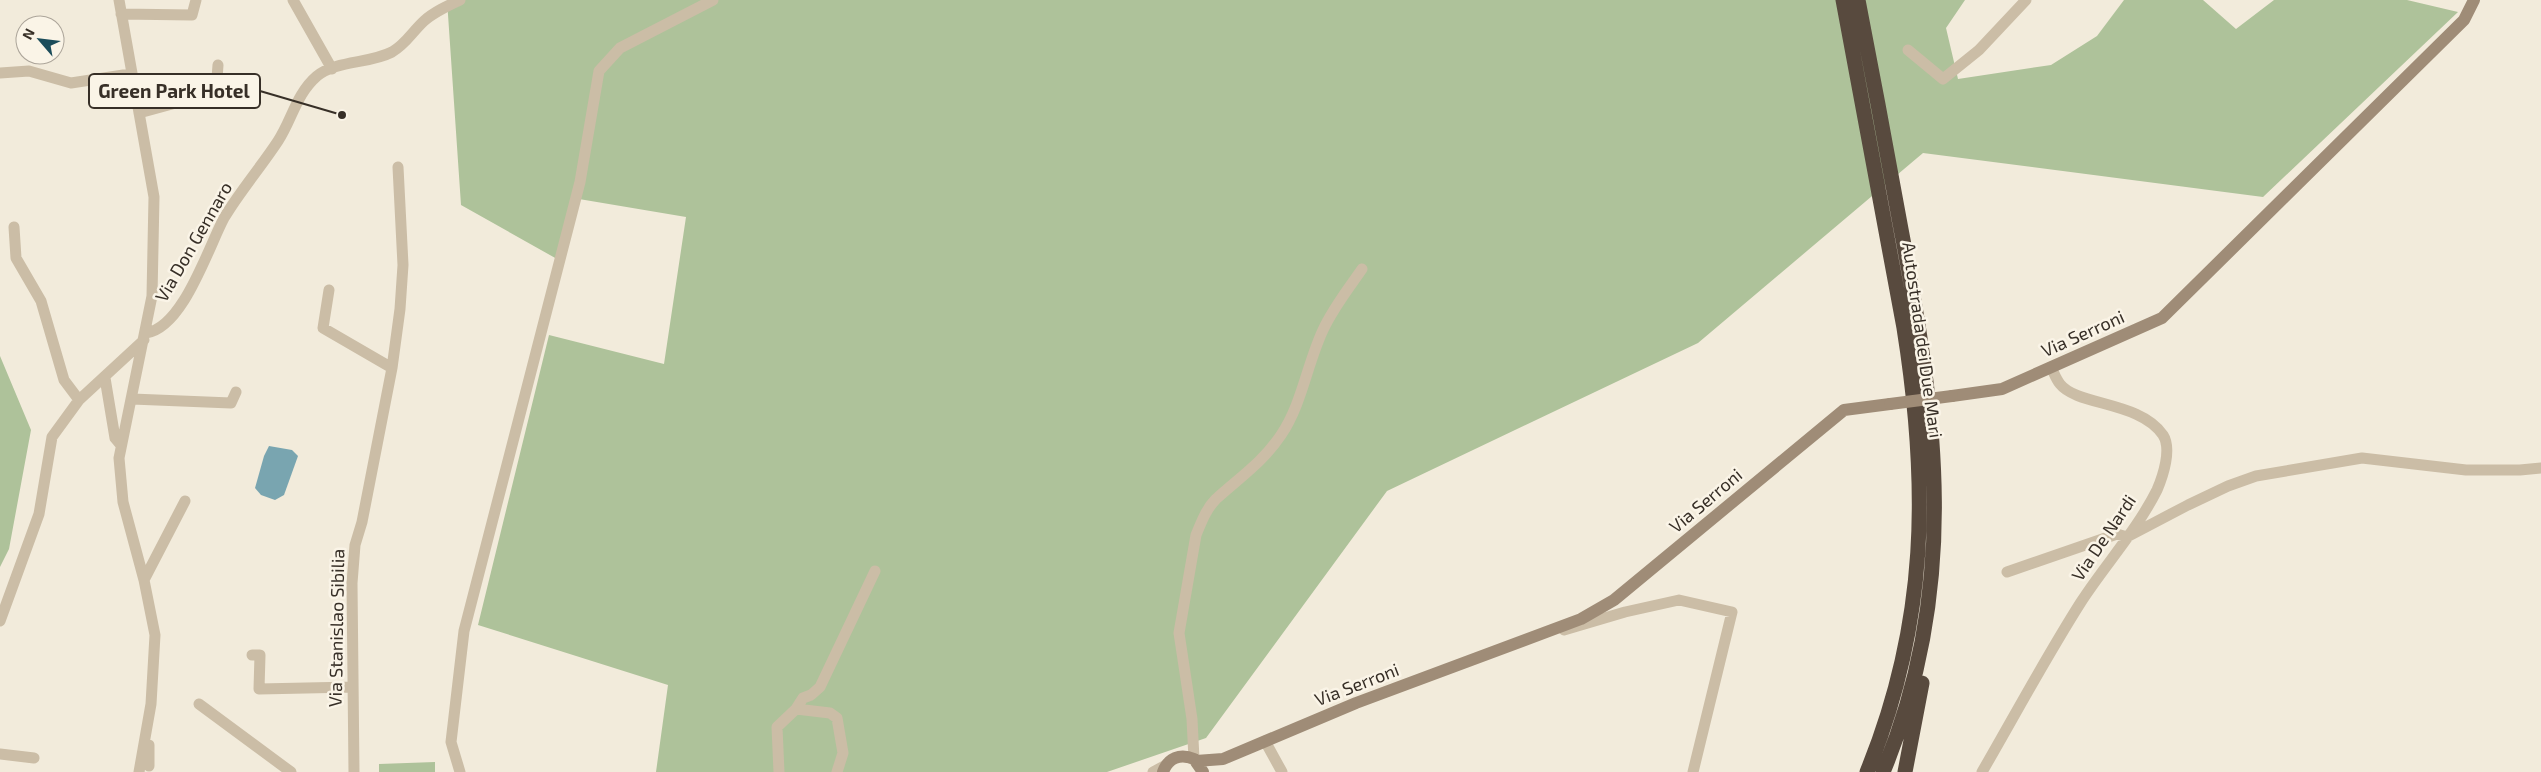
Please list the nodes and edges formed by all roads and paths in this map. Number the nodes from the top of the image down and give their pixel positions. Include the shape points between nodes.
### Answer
1 (119, 0) edge
2 (196, 0) edge
3 (293, 0) edge
4 (460, 0) edge
5 (713, 0) edge
6 (1843, 0) edge
7 (1858, 0) edge
8 (2026, 0) edge
9 (2474, 0) edge
10 (121, 14) junction
11 (1908, 50) dead end
12 (218, 64) dead end
13 (332, 69) junction
14 (0, 73) edge
15 (130, 74) junction
16 (1870, 104) junction
17 (139, 113) junction
18 (398, 167) dead end
19 (14, 227) dead end
20 (1362, 269) dead end
21 (329, 290) dead end
22 (145, 337) junction
23 (120, 364) junction
24 (2051, 367) junction
25 (392, 368) junction
26 (138, 371) junction
27 (105, 378) junction
28 (1928, 381) junction
29 (236, 392) dead end
30 (132, 399) junction
31 (79, 400) junction
32 (120, 444) junction
33 (2541, 468) edge
34 (185, 501) dead end
35 (2127, 537) junction
36 (875, 571) dead end
37 (2007, 572) dead end
38 (144, 580) junction
39 (0, 621) edge
40 (1586, 622) junction
41 (252, 655) dead end
42 (353, 687) junction
43 (198, 704) dead end
44 (796, 709) junction
45 (1265, 741) junction
46 (1192, 745) junction
47 (0, 754) edge
48 (1181, 756) junction
49 (34, 758) dead end
50 (1222, 759) junction
51 (1198, 764) edge
52 (1164, 768) edge
53 (144, 769) edge
54 (291, 772) edge
55 (354, 772) edge
56 (460, 772) edge
57 (778, 772) edge
58 (838, 772) edge
59 (1153, 772) edge
60 (1211, 772) edge
61 (1282, 772) edge
62 (1693, 772) edge
63 (1867, 772) edge
64 (1884, 772) edge
65 (1905, 772) edge
66 (1982, 772) edge

1 - 10 street
2 - 10 street via 192,15
3 - 13 street
4 - 13 street, Via Don Gennaro via 438,11 414,30 406,42 390,52
5 - 56 street via 620,48 599,71 580,182 464,631 451,742
6 - 16 highway, Autostrada dei Due Mari
7 - 16 highway, Autostrada dei Due Mari
8 - 11 street via 1979,50 1942,79
9 - 24 main road, Via Serroni via 2460,25 2162,318
10 - 15 street
12 - 17 street via 216,92
13 - 22 street, Via Don Gennaro via 317,76 299,97 279,138 224,219 205,264 184,300 161,328
14 - 15 street via 29,71 71,83
15 - 17 street
16 - 28 highway, Autostrada dei Due Mari
16 - 63 highway, Autostrada dei Due Mari via 1912,381 1920,474 1919,551 1908,634 1888,717
17 - 22 street via 154,197 152,296
18 - 25 street, Via Stanislao Sibilia via 403,265
19 - 31 street via 16,258 41,301 64,380
20 - 46 street via 1324,328 1298,400 1282,433 1265,456 1215,500 1196,536 1179,633 1192,719
21 - 25 street via 323,328
22 - 23 street, Via Don Gennaro
22 - 26 street
23 - 26 street via 129,364
23 - 27 street, Via Don Gennaro
24 - 35 street, Via De Nardi via 2060,385 2147,420 2164,436 2165,469 2157,489
24 - 40 main road, Via Serroni, bridge via 2002,389 1844,410
25 - 42 street, Via Stanislao Sibilia via 362,522 354,545
26 - 30 street
27 - 31 street, Via Don Gennaro
27 - 32 street via 114,438
28 - 64 highway, Autostrada dei Due Mari via 1935,474 1934,552 1914,678
28 - 65 highway via 1943,474 1942,552 1931,636
29 - 30 street via 231,403
30 - 32 street
31 - 39 street, Via Don Gennaro via 52,437 40,514
32 - 38 street via 123,502
33 - 35 street via 2466,470 2362,458 2256,476 2228,486
34 - 38 street
35 - 37 street via 2117,534
35 - 66 street, Via De Nardi via 2066,626
36 - 44 street via 820,687 803,698
38 - 53 street via 156,650
40 - 45 main road, Via Serroni via 1356,703
40 - 62 street via 1679,600 1732,612
41 - 42 street via 260,655 259,689
42 - 55 street, Via Stanislao Sibilia
43 - 54 street
44 - 57 street via 777,727
44 - 58 street via 830,713 837,718 843,753
45 - 50 main road, Via Serroni
45 - 61 street
46 - 48 street
46 - 51 street
47 - 49 street
48 - 51 main road, Via Serroni
48 - 52 main road
50 - 51 main road, Via Serroni
50 - 60 main road, Via Serroni
52 - 59 street

